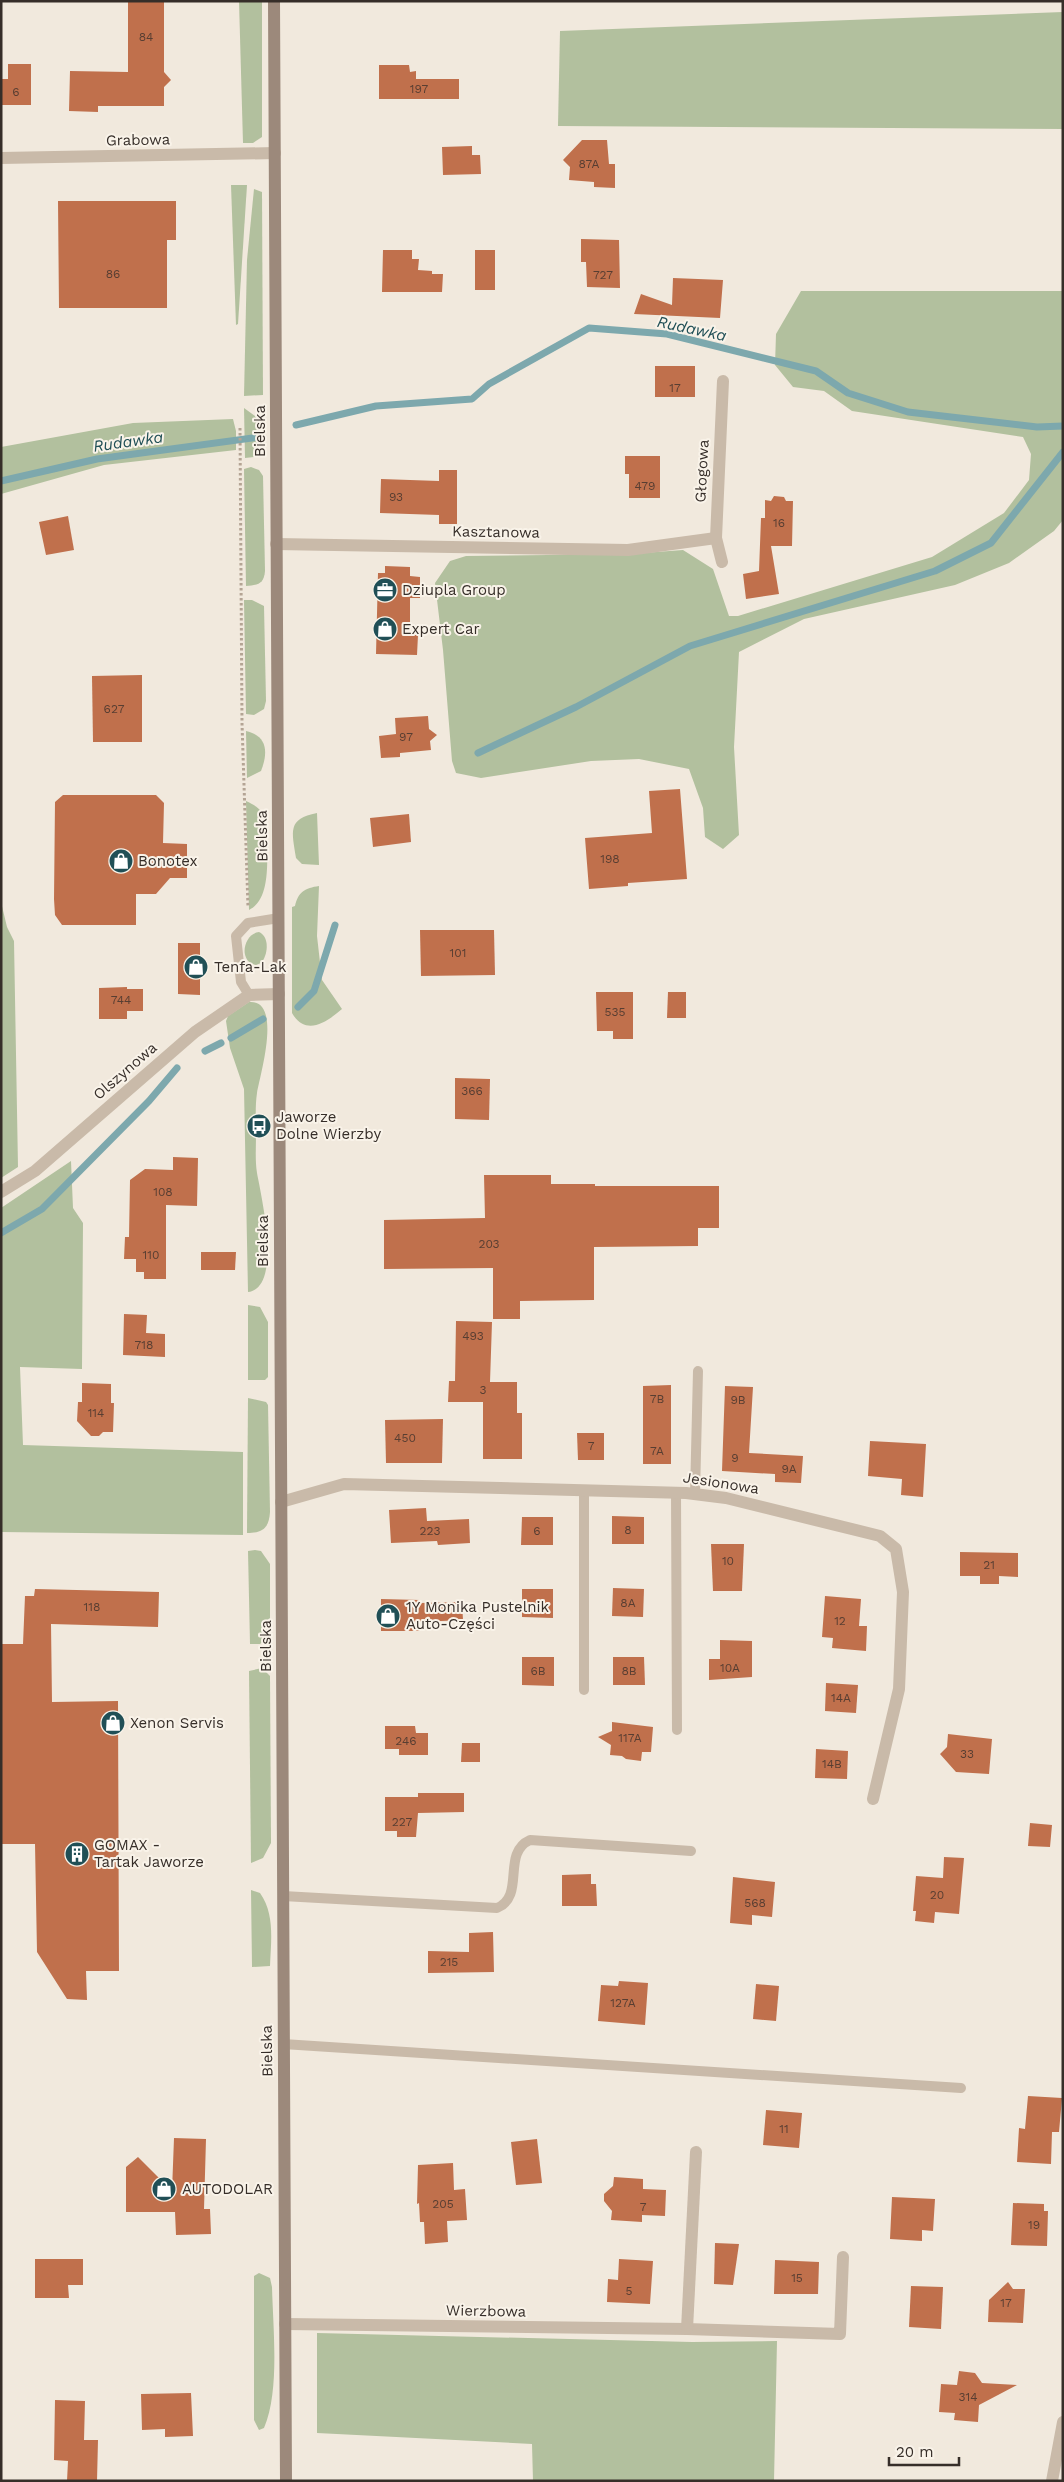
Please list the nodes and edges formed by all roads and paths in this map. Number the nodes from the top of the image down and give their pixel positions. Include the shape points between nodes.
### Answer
1 (274, 1) edge
2 (274, 153) junction
3 (1, 158) edge
4 (724, 381) dead end
5 (240, 428) dead end
6 (716, 538) junction
7 (276, 544) junction
8 (722, 562) dead end
9 (279, 918) junction
10 (248, 923) junction
11 (279, 994) junction
12 (249, 995) junction
13 (1, 1192) edge
14 (698, 1371) dead end
15 (584, 1490) junction
16 (676, 1492) junction
17 (695, 1494) junction
18 (281, 1502) junction
19 (584, 1690) dead end
20 (677, 1730) dead end
21 (873, 1799) dead end
22 (691, 1851) dead end
23 (283, 1896) junction
24 (284, 2044) junction
25 (961, 2088) dead end
26 (696, 2152) dead end
27 (843, 2257) dead end
28 (285, 2324) junction
29 (687, 2329) junction
30 (1063, 2422) edge
31 (286, 2481) edge
32 (1052, 2481) edge

1 - 2 main road, Bielska
2 - 3 street, Grabowa
2 - 7 main road, Bielska
4 - 6 street, Głogowa
5 - 10 path via 242,742
6 - 7 street, Kasztanowa via 628,550
6 - 8 street, Głogowa
7 - 9 main road, Bielska
9 - 10 lane
9 - 11 main road, Bielska
10 - 12 lane via 236,936 241,982
11 - 12 street
11 - 18 main road, Bielska
12 - 13 street, Olszynowa via 195,1032 35,1171
14 - 17 lane
15 - 16 street, Jesionowa
15 - 18 street, Jesionowa via 344,1484
15 - 19 lane
16 - 17 street, Jesionowa
16 - 20 lane
17 - 21 street, Jesionowa via 726,1498 880,1536 896,1549 903,1592 899,1689
18 - 23 main road, Bielska
22 - 23 lane via 530,1840 520,1844 516,1852 510,1897 506,1904 497,1908
23 - 24 main road, Bielska
24 - 25 lane
24 - 28 main road, Bielska
26 - 29 street
27 - 29 street, Wierzbowa via 840,2334
28 - 29 street, Wierzbowa
28 - 31 main road, Bielska
30 - 32 street

